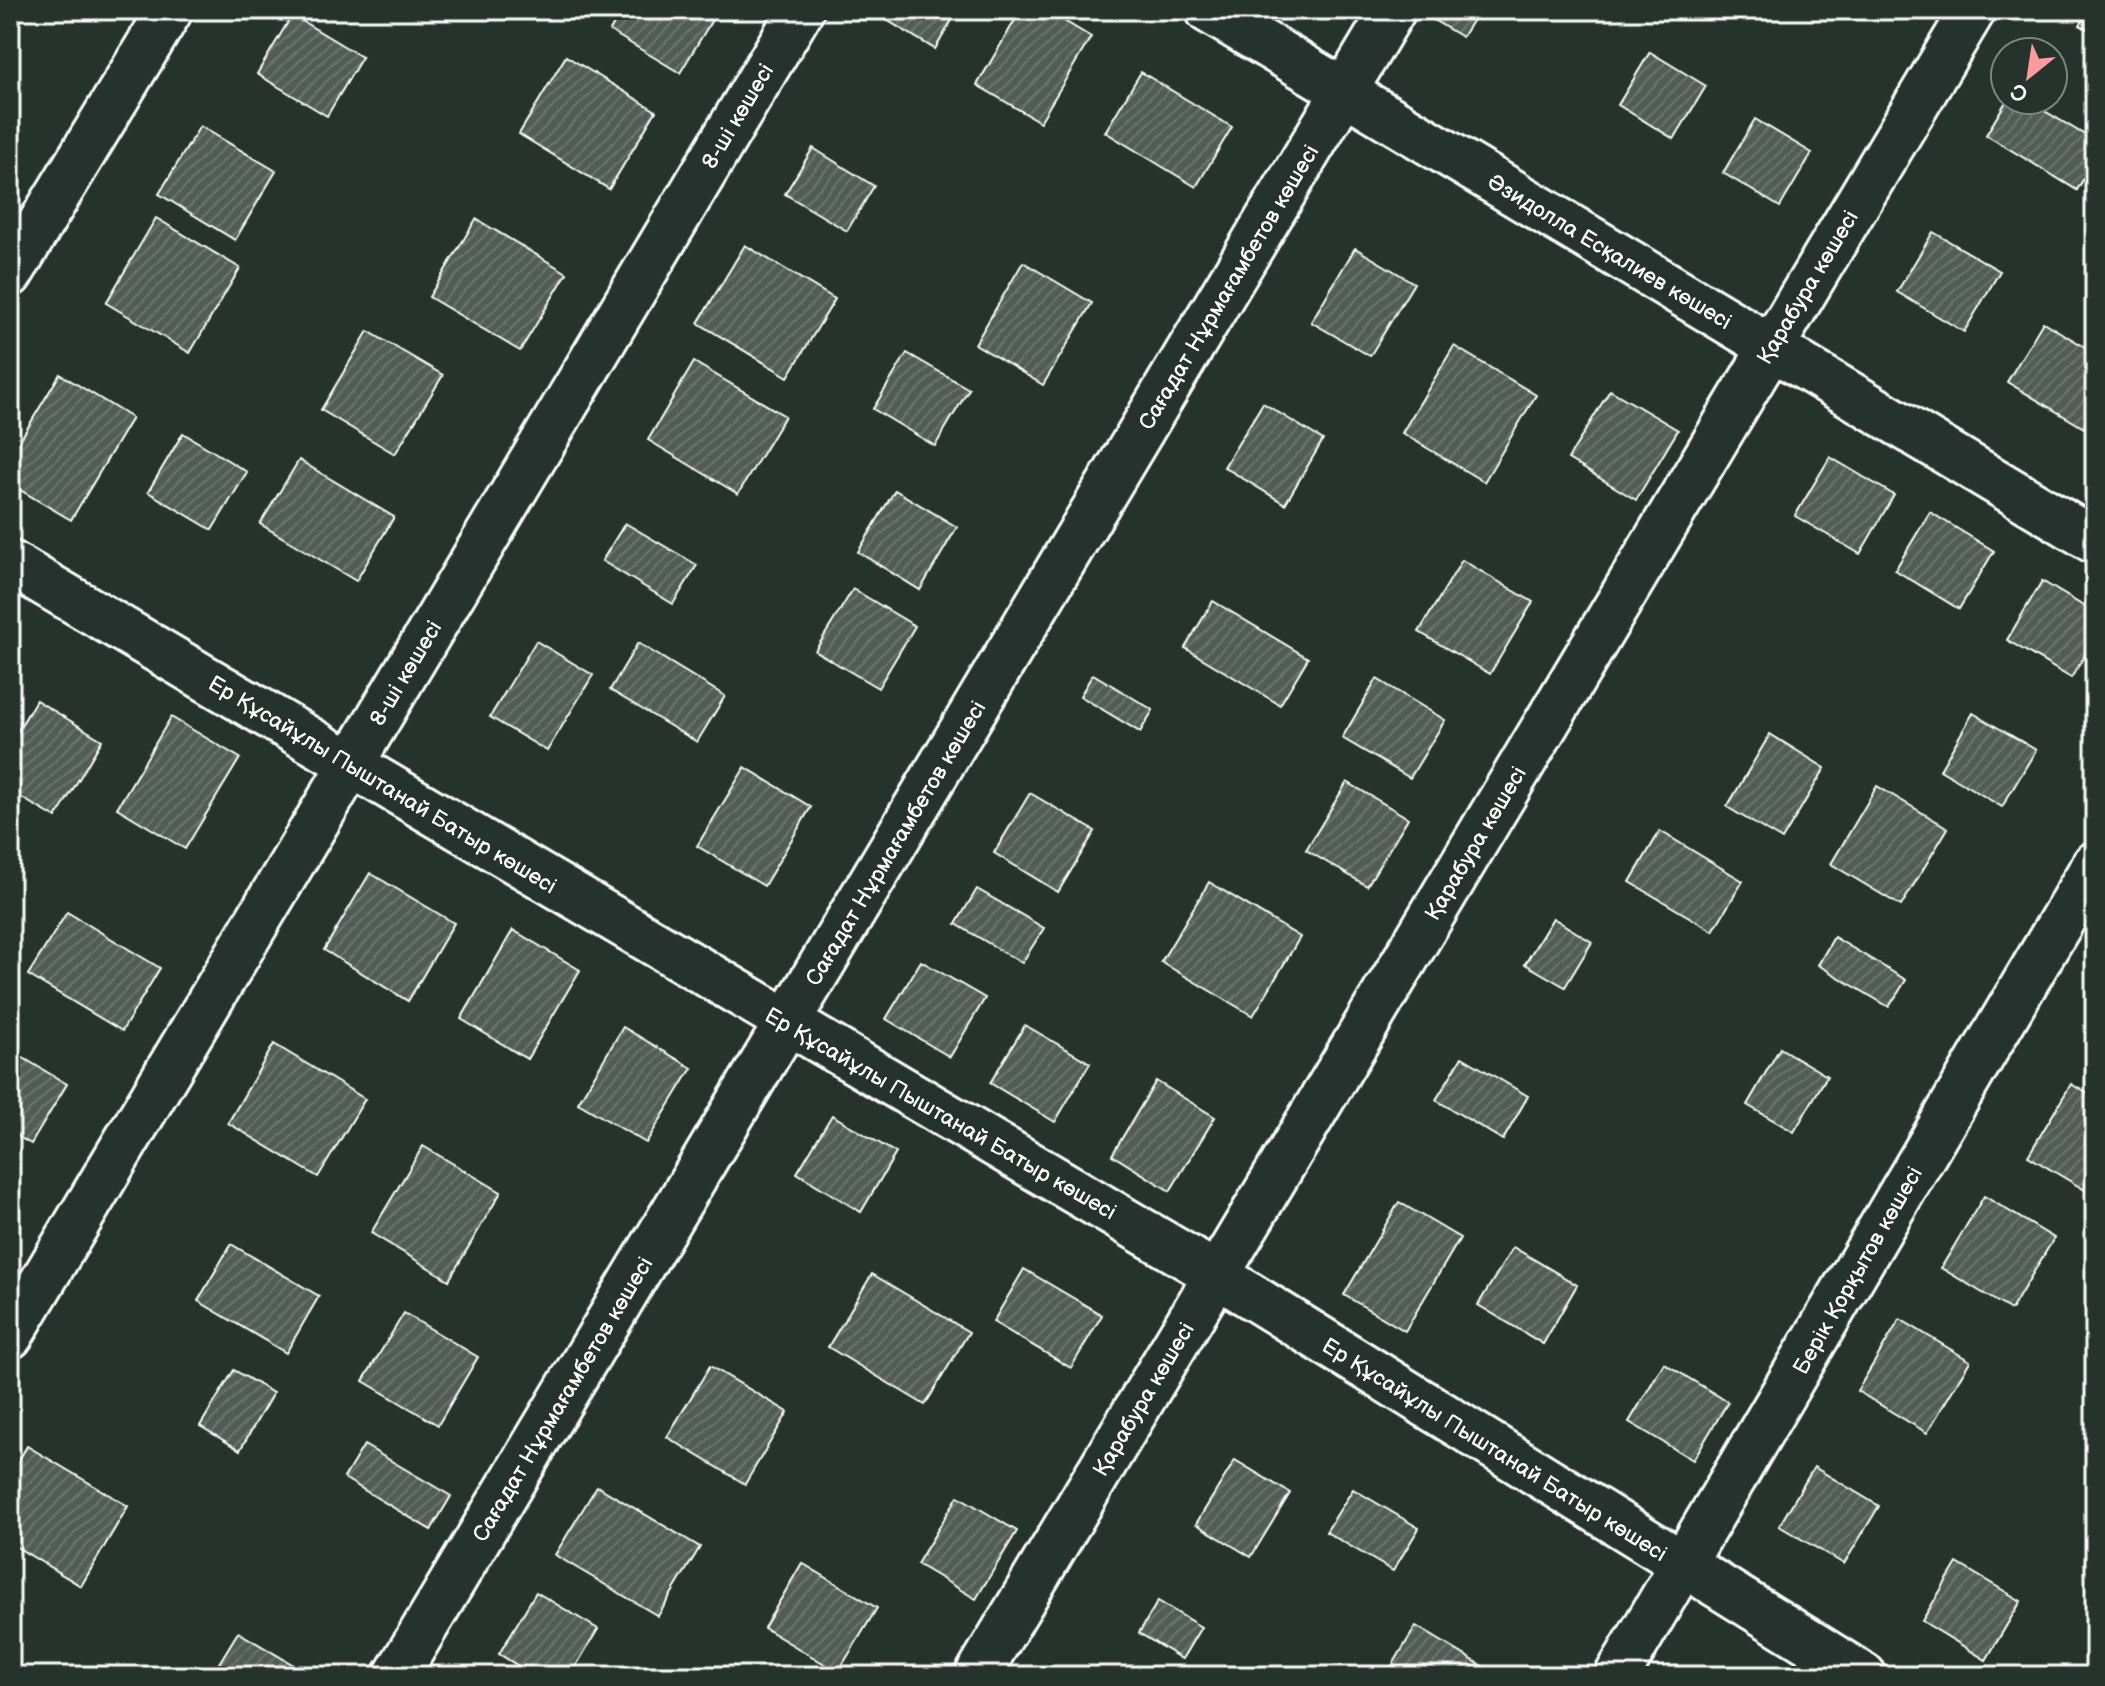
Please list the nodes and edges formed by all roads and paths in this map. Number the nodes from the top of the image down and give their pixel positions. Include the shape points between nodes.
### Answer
1 (170, 10) edge
2 (801, 10) edge
3 (1208, 10) edge
4 (1393, 10) edge
5 (1973, 10) edge
6 (1345, 92) junction
7 (10, 274) edge
8 (1771, 347) junction
9 (2095, 541) edge
10 (10, 563) edge
11 (351, 764) junction
12 (2095, 864) edge
13 (788, 1022) junction
14 (1217, 1275) junction
15 (10, 1336) edge
16 (1683, 1567) junction
17 (396, 1676) edge
18 (977, 1676) edge
19 (1617, 1676) edge
20 (1864, 1676) edge

1 - 7 street
2 - 11 street, 8-шi көшесi
3 - 6 street, Әзидолла Есқалиев көшесі
4 - 6 street, Сағадат Нұрмағамбетов көшесі
5 - 8 street, Қарабура көшесі
6 - 8 street, Әзидолла Есқалиев көшесі
6 - 13 street, Сағадат Нұрмағамбетов көшесі
8 - 9 street, Әзидолла Есқалиев көшесі
8 - 14 street, Қарабура көшесі
10 - 11 street, Ер Құсайұлы Пыштанай Батыр көшесі
11 - 13 street, Ер Құсайұлы Пыштанай Батыр көшесі
11 - 15 street, 8-шi көшесi
12 - 16 street, Берік Қорқытов көшесі
13 - 14 street, Ер Құсайұлы Пыштанай Батыр көшесі
13 - 17 street, Сағадат Нұрмағамбетов көшесі
14 - 16 street, Ер Құсайұлы Пыштанай Батыр көшесі
14 - 18 street, Қарабура көшесі
16 - 19 street, Берік Қорқытов көшесі
16 - 20 street, Ер Құсайұлы Пыштанай Батыр көшесі

